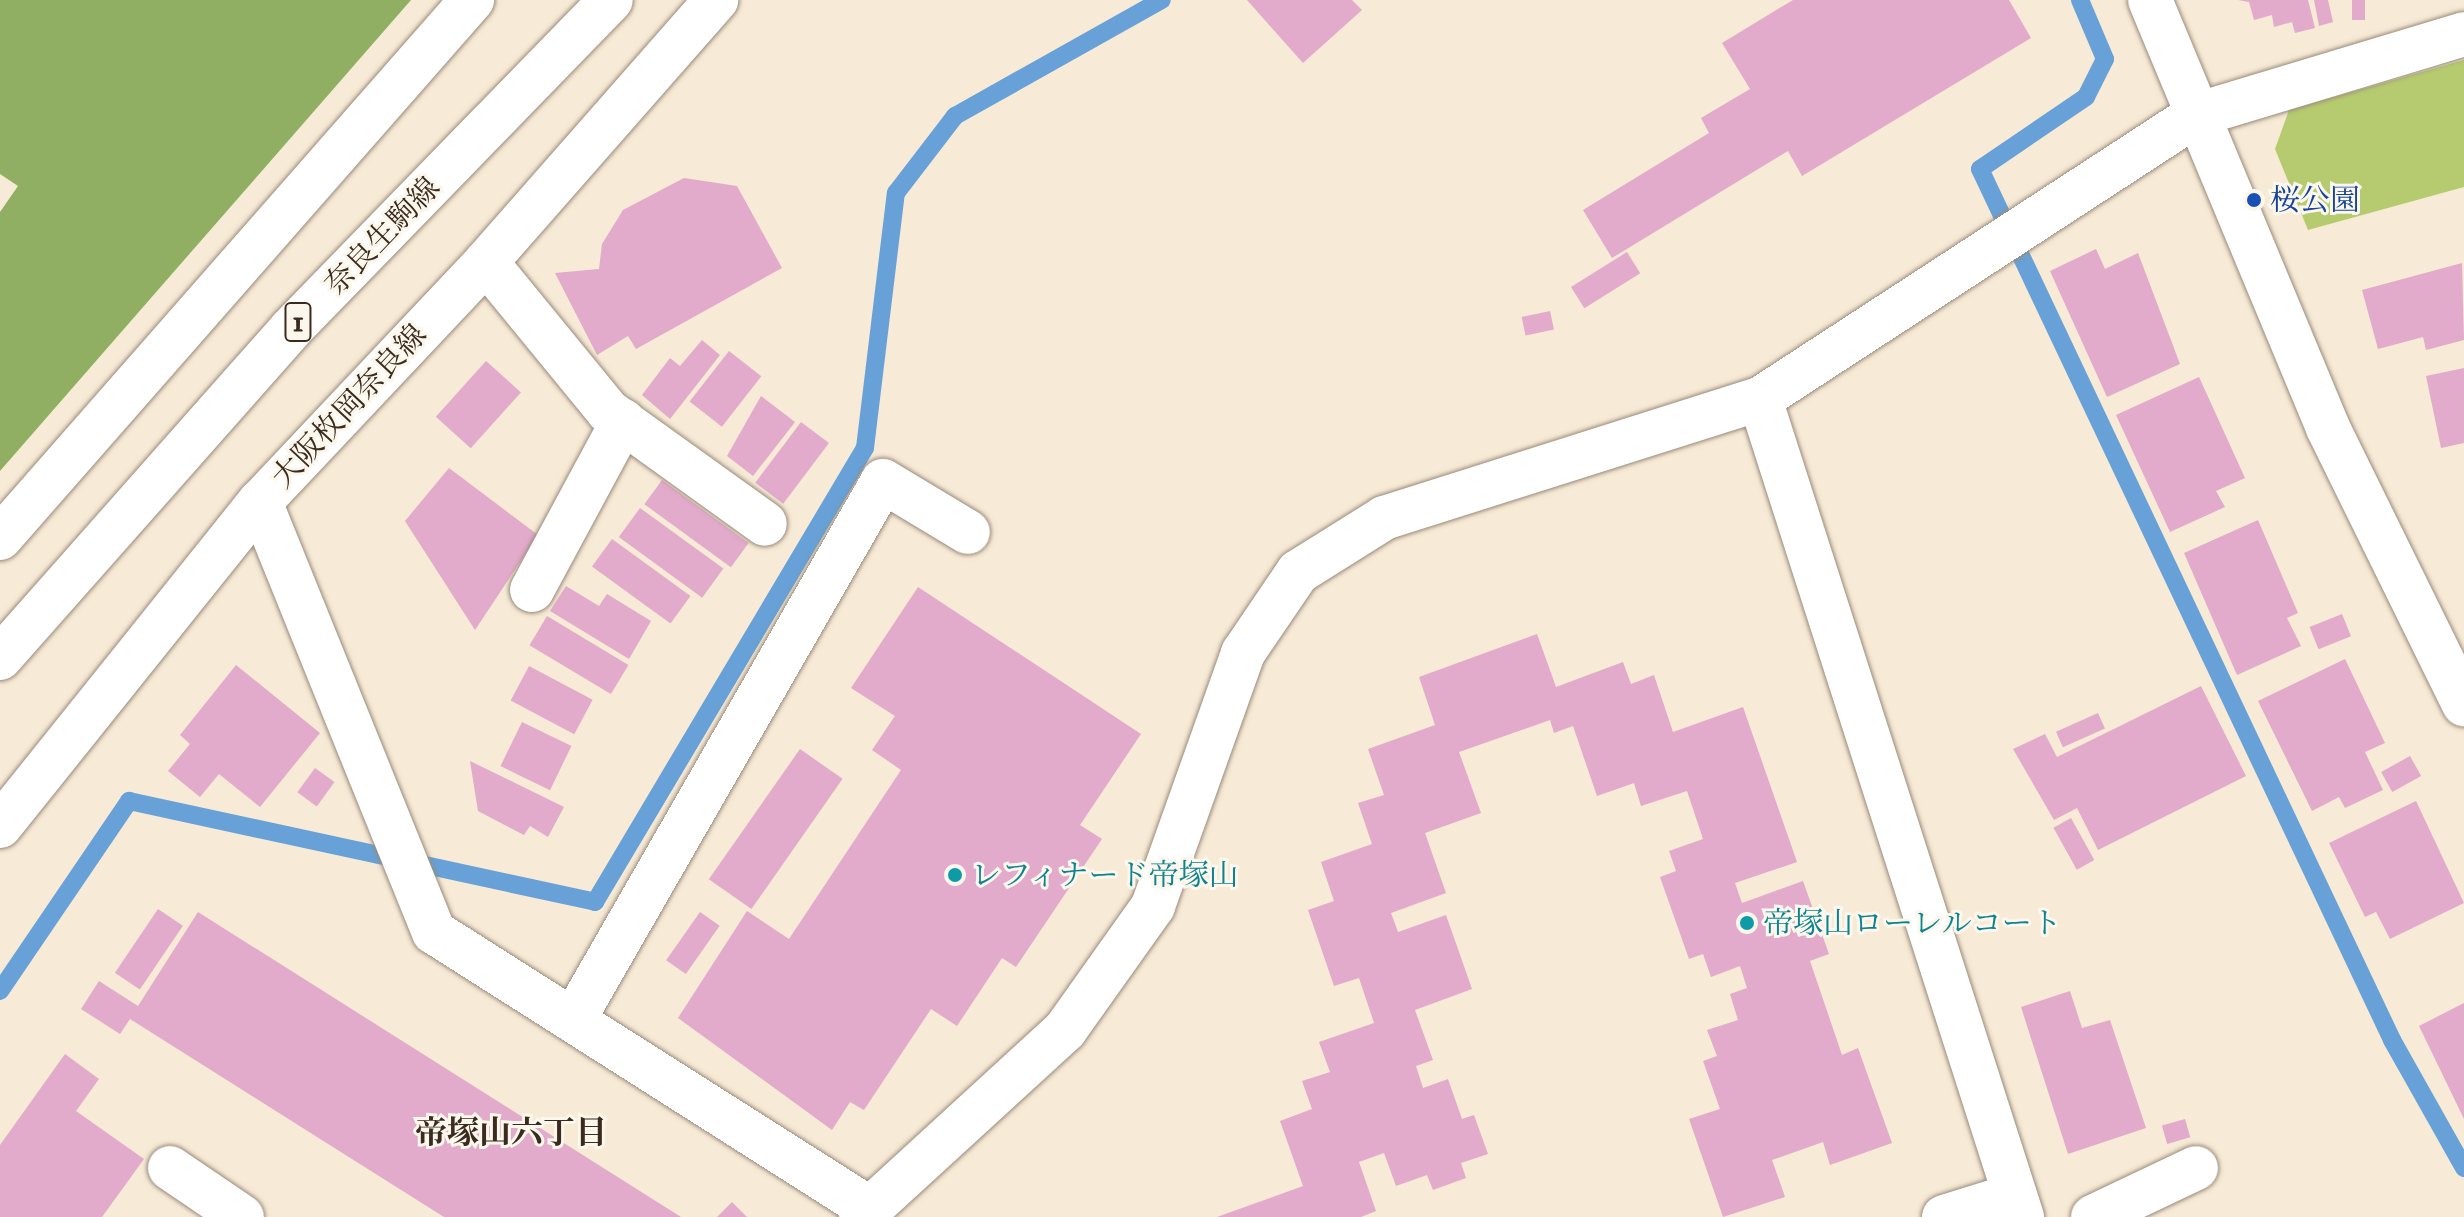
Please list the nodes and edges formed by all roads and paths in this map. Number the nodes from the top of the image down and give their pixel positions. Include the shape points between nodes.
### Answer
1 (472, 0) edge
2 (611, 0) edge
3 (716, 0) edge
4 (2150, 0) edge
5 (2464, 34) edge
6 (2196, 115) junction
7 (486, 262) junction
8 (1760, 399) junction
9 (623, 421) junction
10 (260, 502) junction
11 (765, 524) dead end
12 (968, 532) dead end
13 (0, 538) edge
14 (532, 590) dead end
15 (0, 658) edge
16 (2464, 704) edge
17 (0, 826) edge
18 (575, 1017) junction
19 (170, 1168) dead end
20 (2196, 1168) dead end
21 (2019, 1206) edge
22 (865, 1213) edge
23 (242, 1217) edge
24 (1944, 1217) edge
25 (2093, 1217) edge

1 - 13 street
2 - 15 street, 奈良生駒線 / 1 via 290,330
3 - 7 street, 大阪枚岡奈良線
4 - 6 street
5 - 6 street
6 - 8 street
6 - 16 street via 2328,428
7 - 9 street
7 - 10 street, 大阪枚岡奈良線
8 - 21 street
8 - 22 street via 1384,518 1298,572 1243,653 1153,906 1065,1030
9 - 11 street
9 - 14 street
10 - 17 street, 大阪枚岡奈良線
10 - 18 street via 434,932
12 - 18 street via 883,481
18 - 22 street
19 - 23 street
20 - 25 street
21 - 24 street

